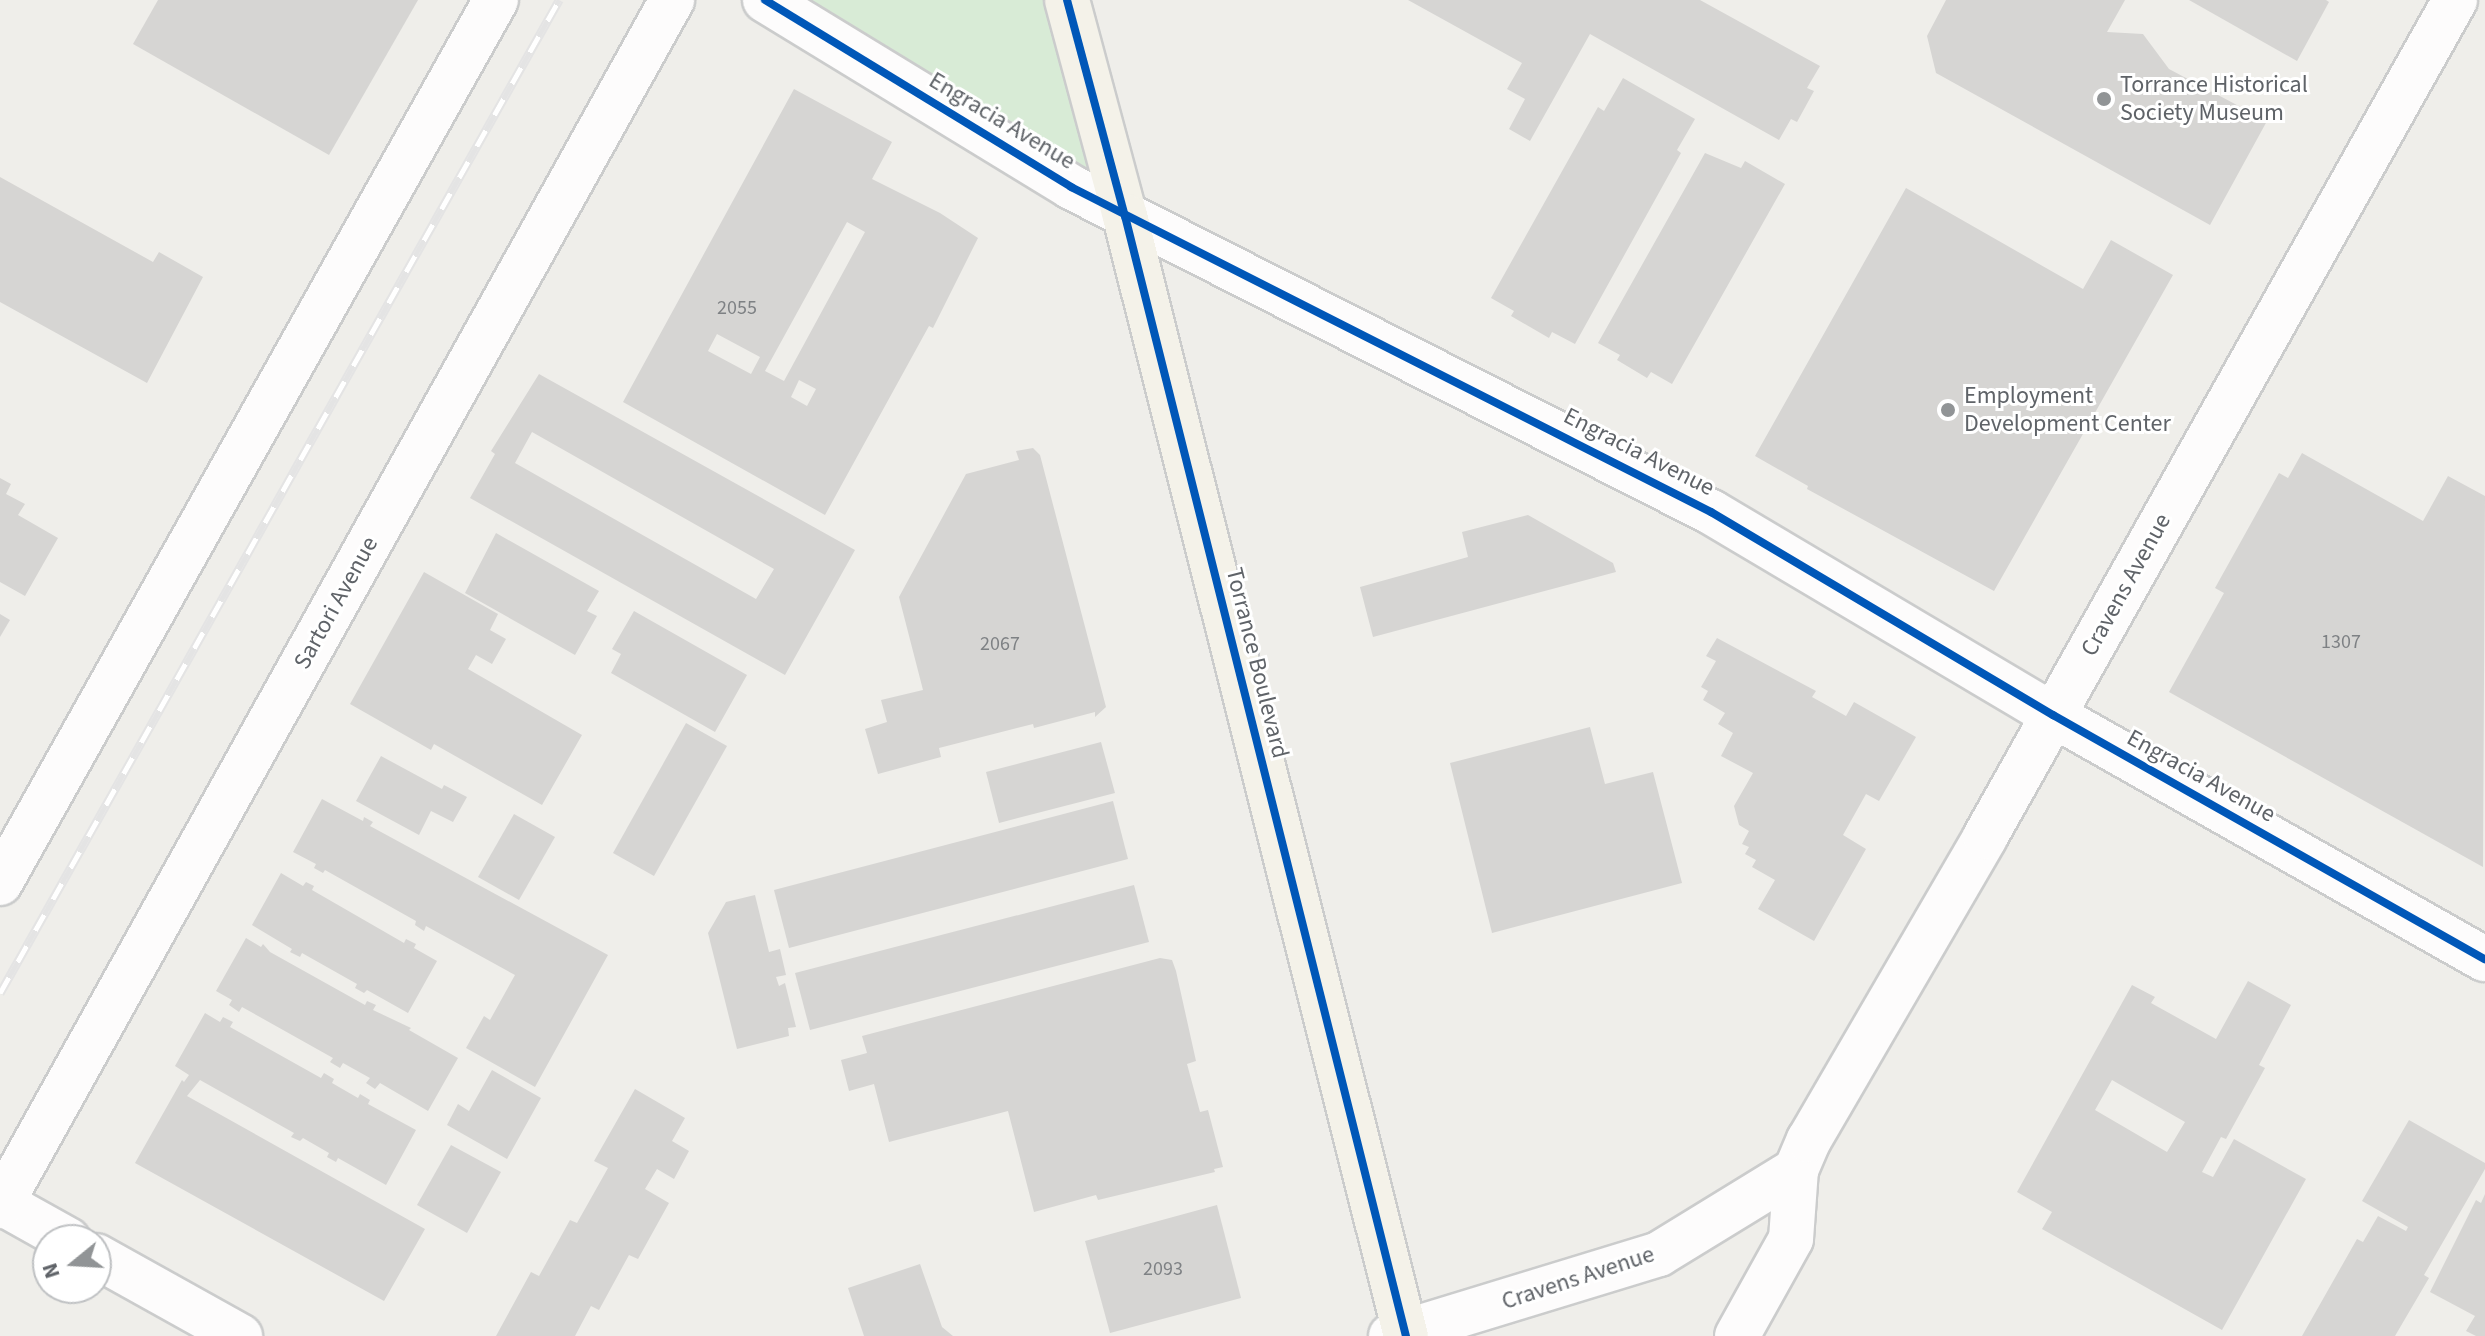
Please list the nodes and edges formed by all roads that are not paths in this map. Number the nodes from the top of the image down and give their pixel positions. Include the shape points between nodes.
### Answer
1 (496, 0) edge
2 (672, 0) edge
3 (765, 0) edge
4 (1067, 0) edge
5 (2455, 0) edge
6 (1125, 216) junction
7 (2053, 715) junction
8 (0, 883) edge
9 (2485, 959) edge
10 (1796, 1170) junction
11 (1, 1204) edge
12 (38, 1224) edge
13 (112, 1265) edge
14 (1400, 1335) edge
15 (240, 1336) edge
16 (1737, 1336) edge

1 - 8 street
2 - 11 street, Sartori Avenue
3 - 6 street, Engracia Avenue
4 - 6 main road, Torrance Boulevard
5 - 7 street, Cravens Avenue
6 - 7 street, Engracia Avenue via 1658,483
6 - 14 main road, Torrance Boulevard
7 - 9 street, Engracia Avenue
7 - 10 street, Cravens Avenue
10 - 14 street, Cravens Avenue via 1659,1254
10 - 16 street, Cravens Avenue via 1791,1239
11 - 12 street
13 - 15 street

